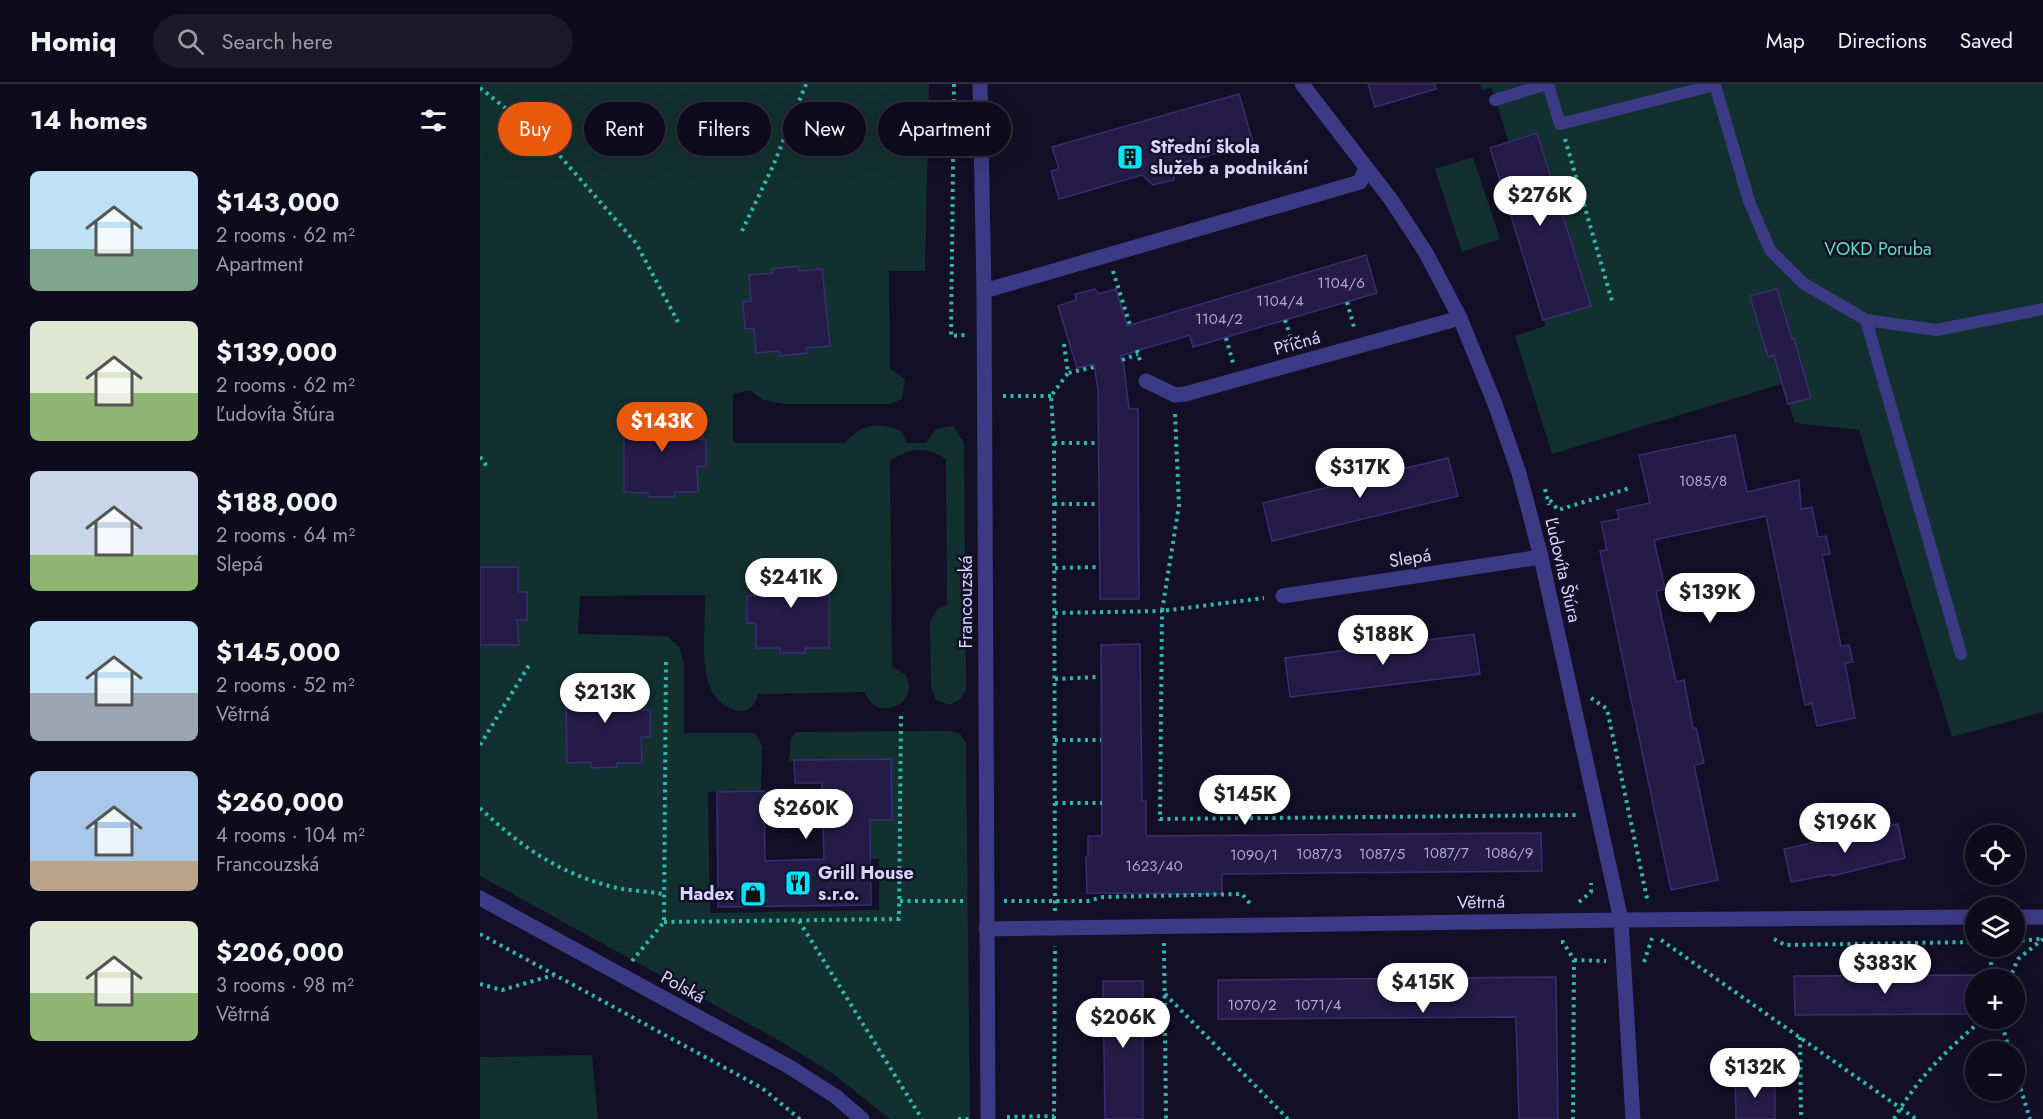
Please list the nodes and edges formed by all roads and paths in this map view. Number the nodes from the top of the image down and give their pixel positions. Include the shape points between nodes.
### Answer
1 (806, 84) edge
2 (954, 84) edge
3 (980, 84) edge
4 (1302, 84) edge
5 (1548, 84) edge
6 (480, 88) edge
7 (1495, 100) dead end
8 (1560, 124) junction
9 (1366, 168) junction
10 (742, 231) dead end
11 (1111, 264) dead end
12 (984, 291) junction
13 (1612, 301) dead end
14 (1347, 302) dead end
15 (2043, 309) edge
16 (1460, 318) junction
17 (1286, 320) dead end
18 (1866, 320) junction
19 (678, 322) dead end
20 (1130, 325) dead end
21 (951, 336) dead end
22 (1226, 338) dead end
23 (1064, 344) dead end
24 (1360, 346) junction
25 (1138, 354) dead end
26 (1122, 360) dead end
27 (1298, 363) junction
28 (1094, 368) dead end
29 (1068, 373) junction
30 (1238, 380) junction
31 (1146, 381) dead end
32 (1175, 395) junction
33 (1003, 396) dead end
34 (1051, 396) junction
35 (1054, 443) junction
36 (1099, 443) dead end
37 (480, 457) edge
38 (489, 469) dead end
39 (1630, 488) dead end
40 (1548, 498) junction
41 (1054, 504) junction
42 (1097, 504) dead end
43 (1528, 506) junction
44 (1550, 508) dead end
45 (1542, 557) junction
46 (1100, 567) dead end
47 (1055, 568) junction
48 (1283, 596) joint
49 (1162, 611) junction
50 (1055, 613) junction
51 (1961, 654) dead end
52 (666, 659) dead end
53 (531, 662) dead end
54 (1098, 677) dead end
55 (1055, 679) junction
56 (1585, 694) dead end
57 (901, 716) dead end
58 (1055, 740) junction
59 (1101, 740) dead end
60 (480, 745) edge
61 (1055, 803) junction
62 (1102, 803) dead end
63 (480, 808) edge
64 (1583, 815) dead end
65 (1643, 879) dead end
66 (1591, 882) dead end
67 (663, 894) junction
68 (480, 898) edge
69 (900, 901) junction
70 (967, 901) dead end
71 (1002, 901) dead end
72 (1055, 901) junction
73 (1573, 907) dead end
74 (1256, 911) dead end
75 (2043, 916) edge
76 (1965, 917) edge
77 (2025, 917) edge
78 (1621, 920) junction
79 (799, 921) junction
80 (664, 922) junction
81 (1055, 928) junction
82 (986, 929) junction
83 (480, 934) edge
84 (1654, 935) junction
85 (1665, 935) dead end
86 (1768, 936) dead end
87 (2043, 939) edge
88 (2025, 940) edge
89 (1553, 941) dead end
90 (1176, 942) dead end
91 (1965, 942) edge
92 (1153, 943) dead end
93 (1164, 943) junction
94 (1066, 944) dead end
95 (1644, 963) dead end
96 (2014, 969) edge
97 (554, 975) junction
98 (620, 975) junction
99 (480, 984) edge
100 (1164, 993) junction
101 (1971, 1029) edge
102 (1800, 1037) junction
103 (2024, 1101) edge
104 (1900, 1108) junction
105 (800, 1119) edge
106 (862, 1119) edge
107 (922, 1119) edge
108 (988, 1119) edge
109 (1054, 1119) edge
110 (1166, 1119) edge
111 (1288, 1119) edge
112 (1573, 1119) edge
113 (1633, 1119) edge
114 (1801, 1119) edge
115 (1894, 1119) edge
116 (1916, 1119) edge
117 (2030, 1119) edge

1 - 10 path
2 - 21 path
3 - 12 street, Francouzská
4 - 9 street, Ľudovíta Štúra
5 - 7 lane
5 - 8 lane
6 - 19 path via 546,140 636,243
8 - 13 path
8 - 18 lane via 1715,85 1749,201 1770,250 1803,283
9 - 12 street via 1359,182
9 - 16 street, Ľudovíta Štúra via 1426,254
11 - 20 path
12 - 82 street, Francouzská
14 - 24 path
15 - 18 lane via 1936,330
16 - 24 street, Příčná
16 - 43 street, Ľudovíta Štúra via 1495,404
17 - 27 path
18 - 51 lane
22 - 30 path
23 - 29 path
24 - 27 street, Příčná
25 - 26 path
27 - 30 street, Příčná
28 - 29 path
29 - 34 path
30 - 32 street, Příčná
31 - 32 street
32 - 49 path via 1179,505
33 - 34 path
34 - 35 path
35 - 36 path
35 - 41 path
37 - 38 path
39 - 40 path via 1558,510
40 - 43 path
40 - 44 path
41 - 42 path
41 - 47 path
43 - 45 street, Ľudovíta Štúra
45 - 48 street, Slepá
45 - 78 street, Ľudovíta Štúra
46 - 47 path
47 - 50 path
48 - 49 path
49 - 50 path
49 - 64 path via 1160,819
50 - 55 path
52 - 67 path
53 - 60 path
54 - 55 path
55 - 58 path
56 - 65 path via 1607,709
57 - 69 path
58 - 59 path
58 - 61 path
61 - 62 path
61 - 72 path
63 - 67 path via 509,836 555,867 613,887
66 - 73 path via 1591,892
67 - 80 path
68 - 98 street, Polská
69 - 70 path
69 - 79 path via 899,919
71 - 72 path
72 - 74 path via 1242,894
72 - 81 path
75 - 77 street
76 - 78 street, Větrná
78 - 81 street, Větrná
78 - 113 street, Ľudovíta Štúra
79 - 80 path
79 - 107 path
80 - 98 path
81 - 82 street, Větrná
82 - 108 street, Francouzská
83 - 97 path
84 - 85 path
84 - 95 path
84 - 102 path
86 - 91 path via 1785,945
87 - 88 path
87 - 96 path via 2018,959
89 - 112 path via 1563,942 1574,960
90 - 93 path
92 - 93 path
93 - 100 path
94 - 109 path via 1055,944
97 - 99 path via 502,990
97 - 105 path via 762,1088
98 - 106 street, Polská via 788,1066
100 - 110 path
100 - 111 path
101 - 104 path via 1943,1054
102 - 104 path
102 - 114 path
103 - 117 path
104 - 115 path
104 - 116 path

